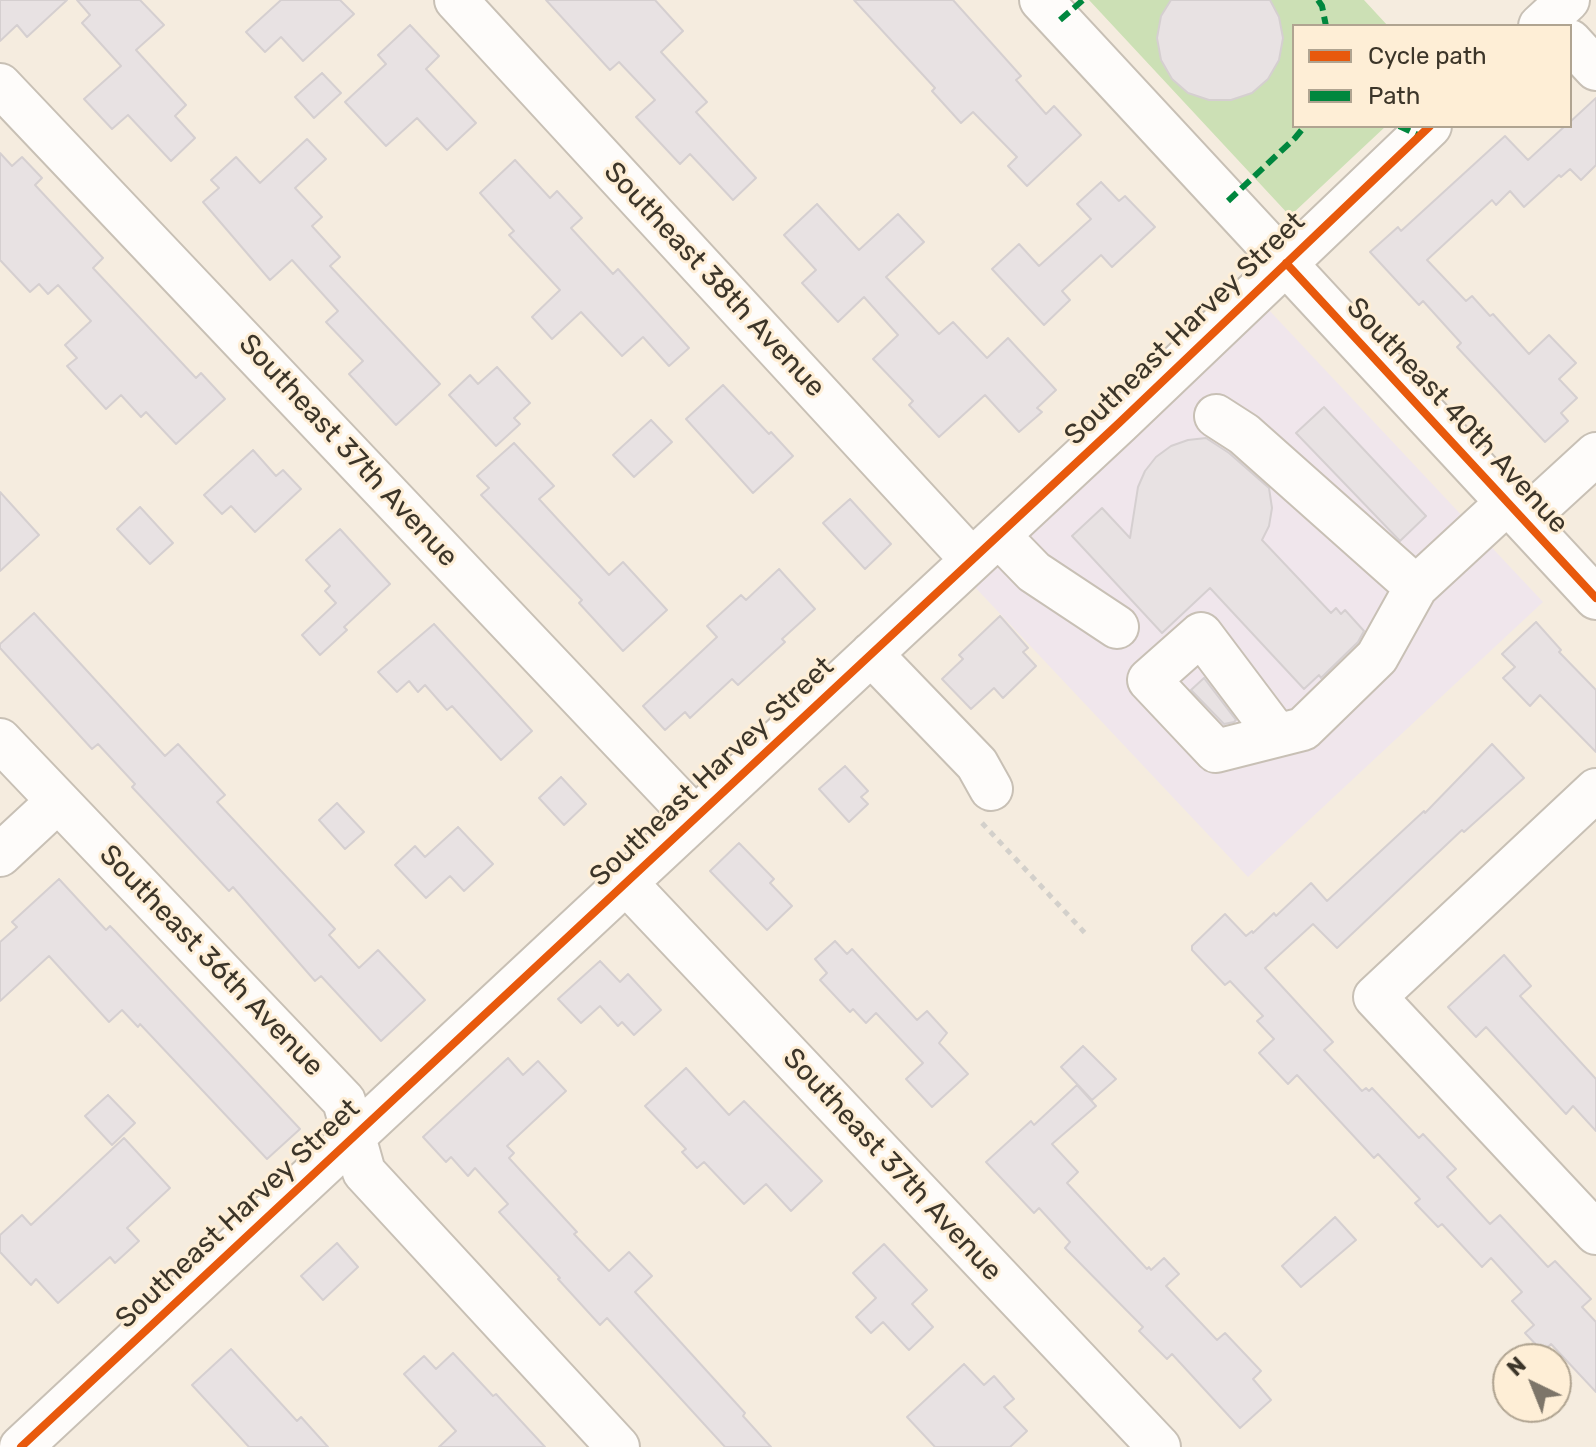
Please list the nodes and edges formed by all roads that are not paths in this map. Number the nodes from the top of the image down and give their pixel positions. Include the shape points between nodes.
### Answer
1 (456, 0) edge
2 (1041, 0) edge
3 (1572, 41) edge
4 (1596, 69) edge
5 (0, 85) edge
6 (1428, 128) edge
7 (1286, 263) junction
8 (1188, 358) junction
9 (1152, 392) junction
10 (1216, 416) junction
11 (1596, 454) edge
12 (1516, 511) junction
13 (985, 548) junction
14 (1416, 587) junction
15 (1596, 598) edge
16 (1117, 627) dead end
17 (871, 654) junction
18 (1277, 735) dead end
19 (0, 740) edge
20 (991, 789) dead end
21 (1596, 790) edge
22 (58, 801) junction
23 (695, 818) junction
24 (0, 855) edge
25 (626, 883) junction
26 (354, 1136) junction
27 (1596, 1233) edge
28 (21, 1447) edge
29 (618, 1447) edge
30 (1159, 1447) edge

1 - 13 street, Southeast 38th Avenue
2 - 7 street, Southeast 40th Avenue
3 - 4 street
5 - 23 street, Southeast 37th Avenue
6 - 7 street, Southeast Harvey Street
7 - 8 street, Southeast Harvey Street
7 - 12 street, Southeast 40th Avenue
8 - 9 street, Southeast Harvey Street
8 - 10 street
9 - 10 street
9 - 13 street, Southeast Harvey Street
10 - 14 street via 1244,434
11 - 12 street
12 - 14 street
12 - 15 street, Southeast 40th Avenue
13 - 16 street, Southeast 38th Avenue via 1034,572
13 - 17 street, Southeast Harvey Street
14 - 18 street via 1377,657 1303,729
17 - 20 street via 977,764
17 - 23 street, Southeast Harvey Street
19 - 22 street, Southeast 36th Avenue
21 - 27 street via 1375,997
22 - 24 street
22 - 26 street, Southeast 36th Avenue via 344,1101
23 - 25 street, Southeast Harvey Street
25 - 26 street, Southeast Harvey Street
25 - 30 street, Southeast 37th Avenue
26 - 28 street, Southeast Harvey Street
26 - 29 street, Southeast 36th Avenue via 364,1172

